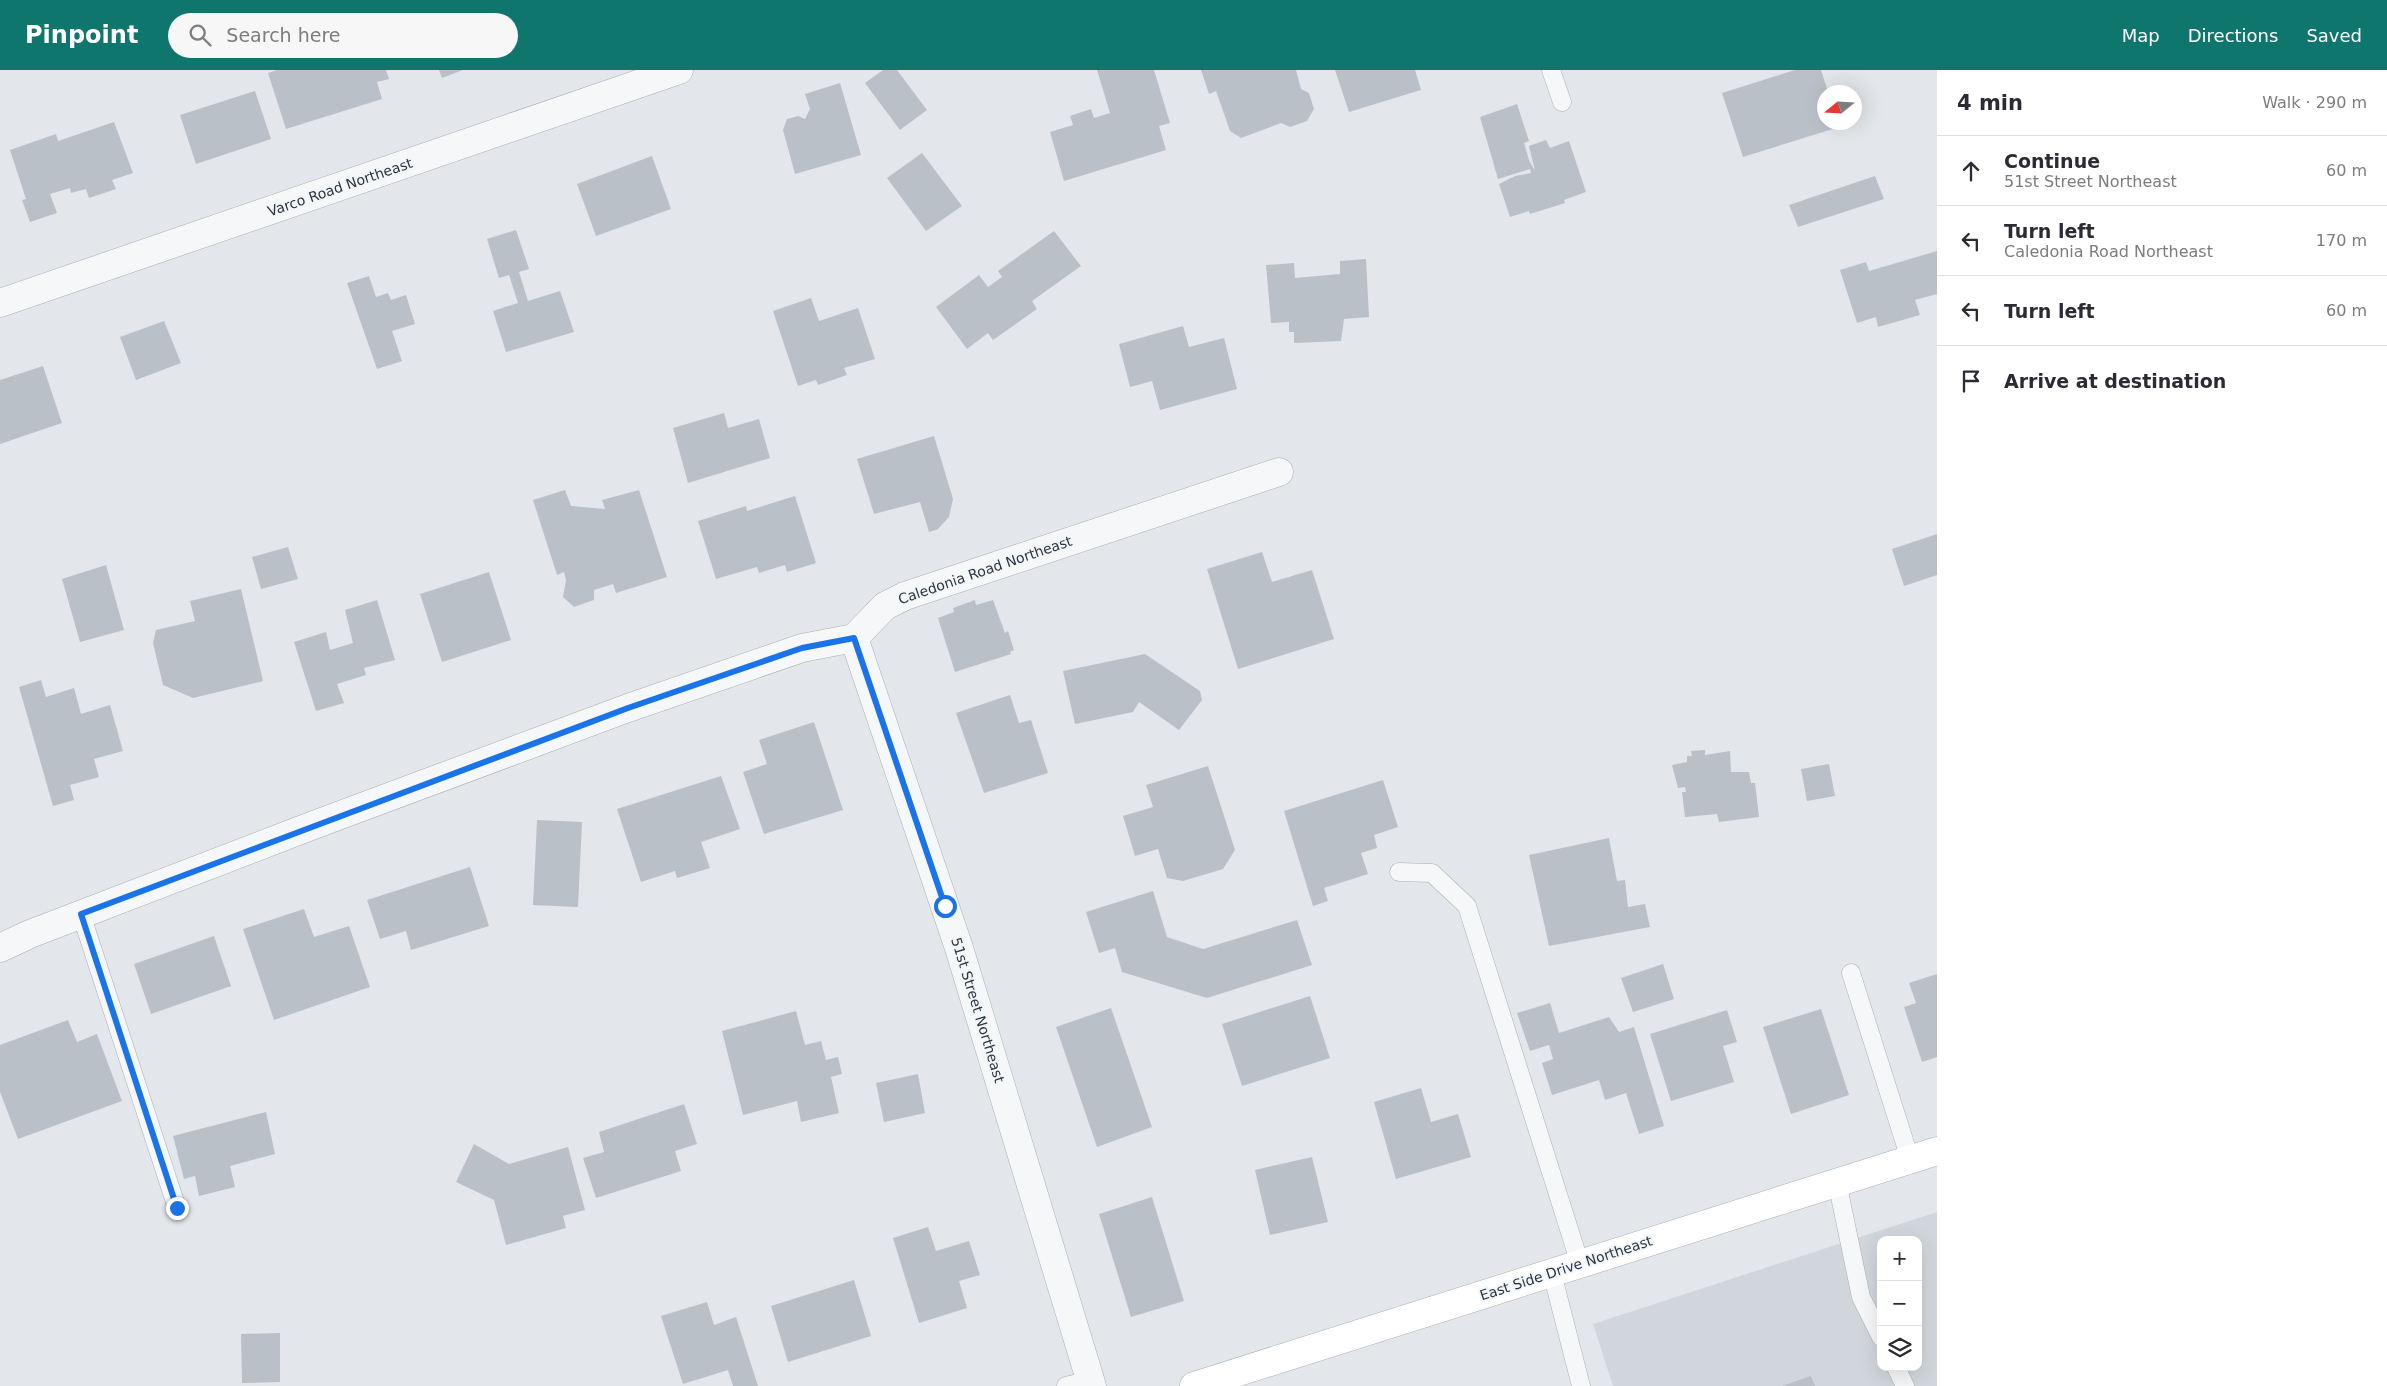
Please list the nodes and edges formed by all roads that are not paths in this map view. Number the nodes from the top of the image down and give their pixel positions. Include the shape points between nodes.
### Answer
1 (679, 70) edge
2 (1551, 70) edge
3 (1562, 102) dead end
4 (0, 303) edge
5 (1279, 472) dead end
6 (854, 638) junction
7 (1399, 872) dead end
8 (81, 914) junction
9 (0, 948) edge
10 (1851, 973) dead end
11 (1937, 1151) edge
12 (1910, 1159) junction
13 (1837, 1182) junction
14 (177, 1208) dead end
15 (1580, 1264) junction
16 (1552, 1272) junction
17 (1877, 1329) edge
18 (1898, 1371) edge
19 (1083, 1384) edge
20 (1194, 1386) edge
21 (1582, 1386) edge
22 (1905, 1386) edge

1 - 4 street, Varco Road Northeast
2 - 3 lane
5 - 6 street, Caledonia Road Northeast via 905,596 885,606
6 - 8 street via 802,648 628,708
6 - 19 street, 51st Street Northeast via 959,948
7 - 15 lane via 1432,873 1466,906
8 - 9 street
8 - 14 lane
10 - 12 lane
11 - 12 main road, East Side Drive Northeast
12 - 13 main road, East Side Drive Northeast
13 - 15 main road, East Side Drive Northeast
13 - 17 lane via 1861,1297
15 - 16 main road, East Side Drive Northeast
16 - 20 main road, East Side Drive Northeast
16 - 21 lane
18 - 22 lane

